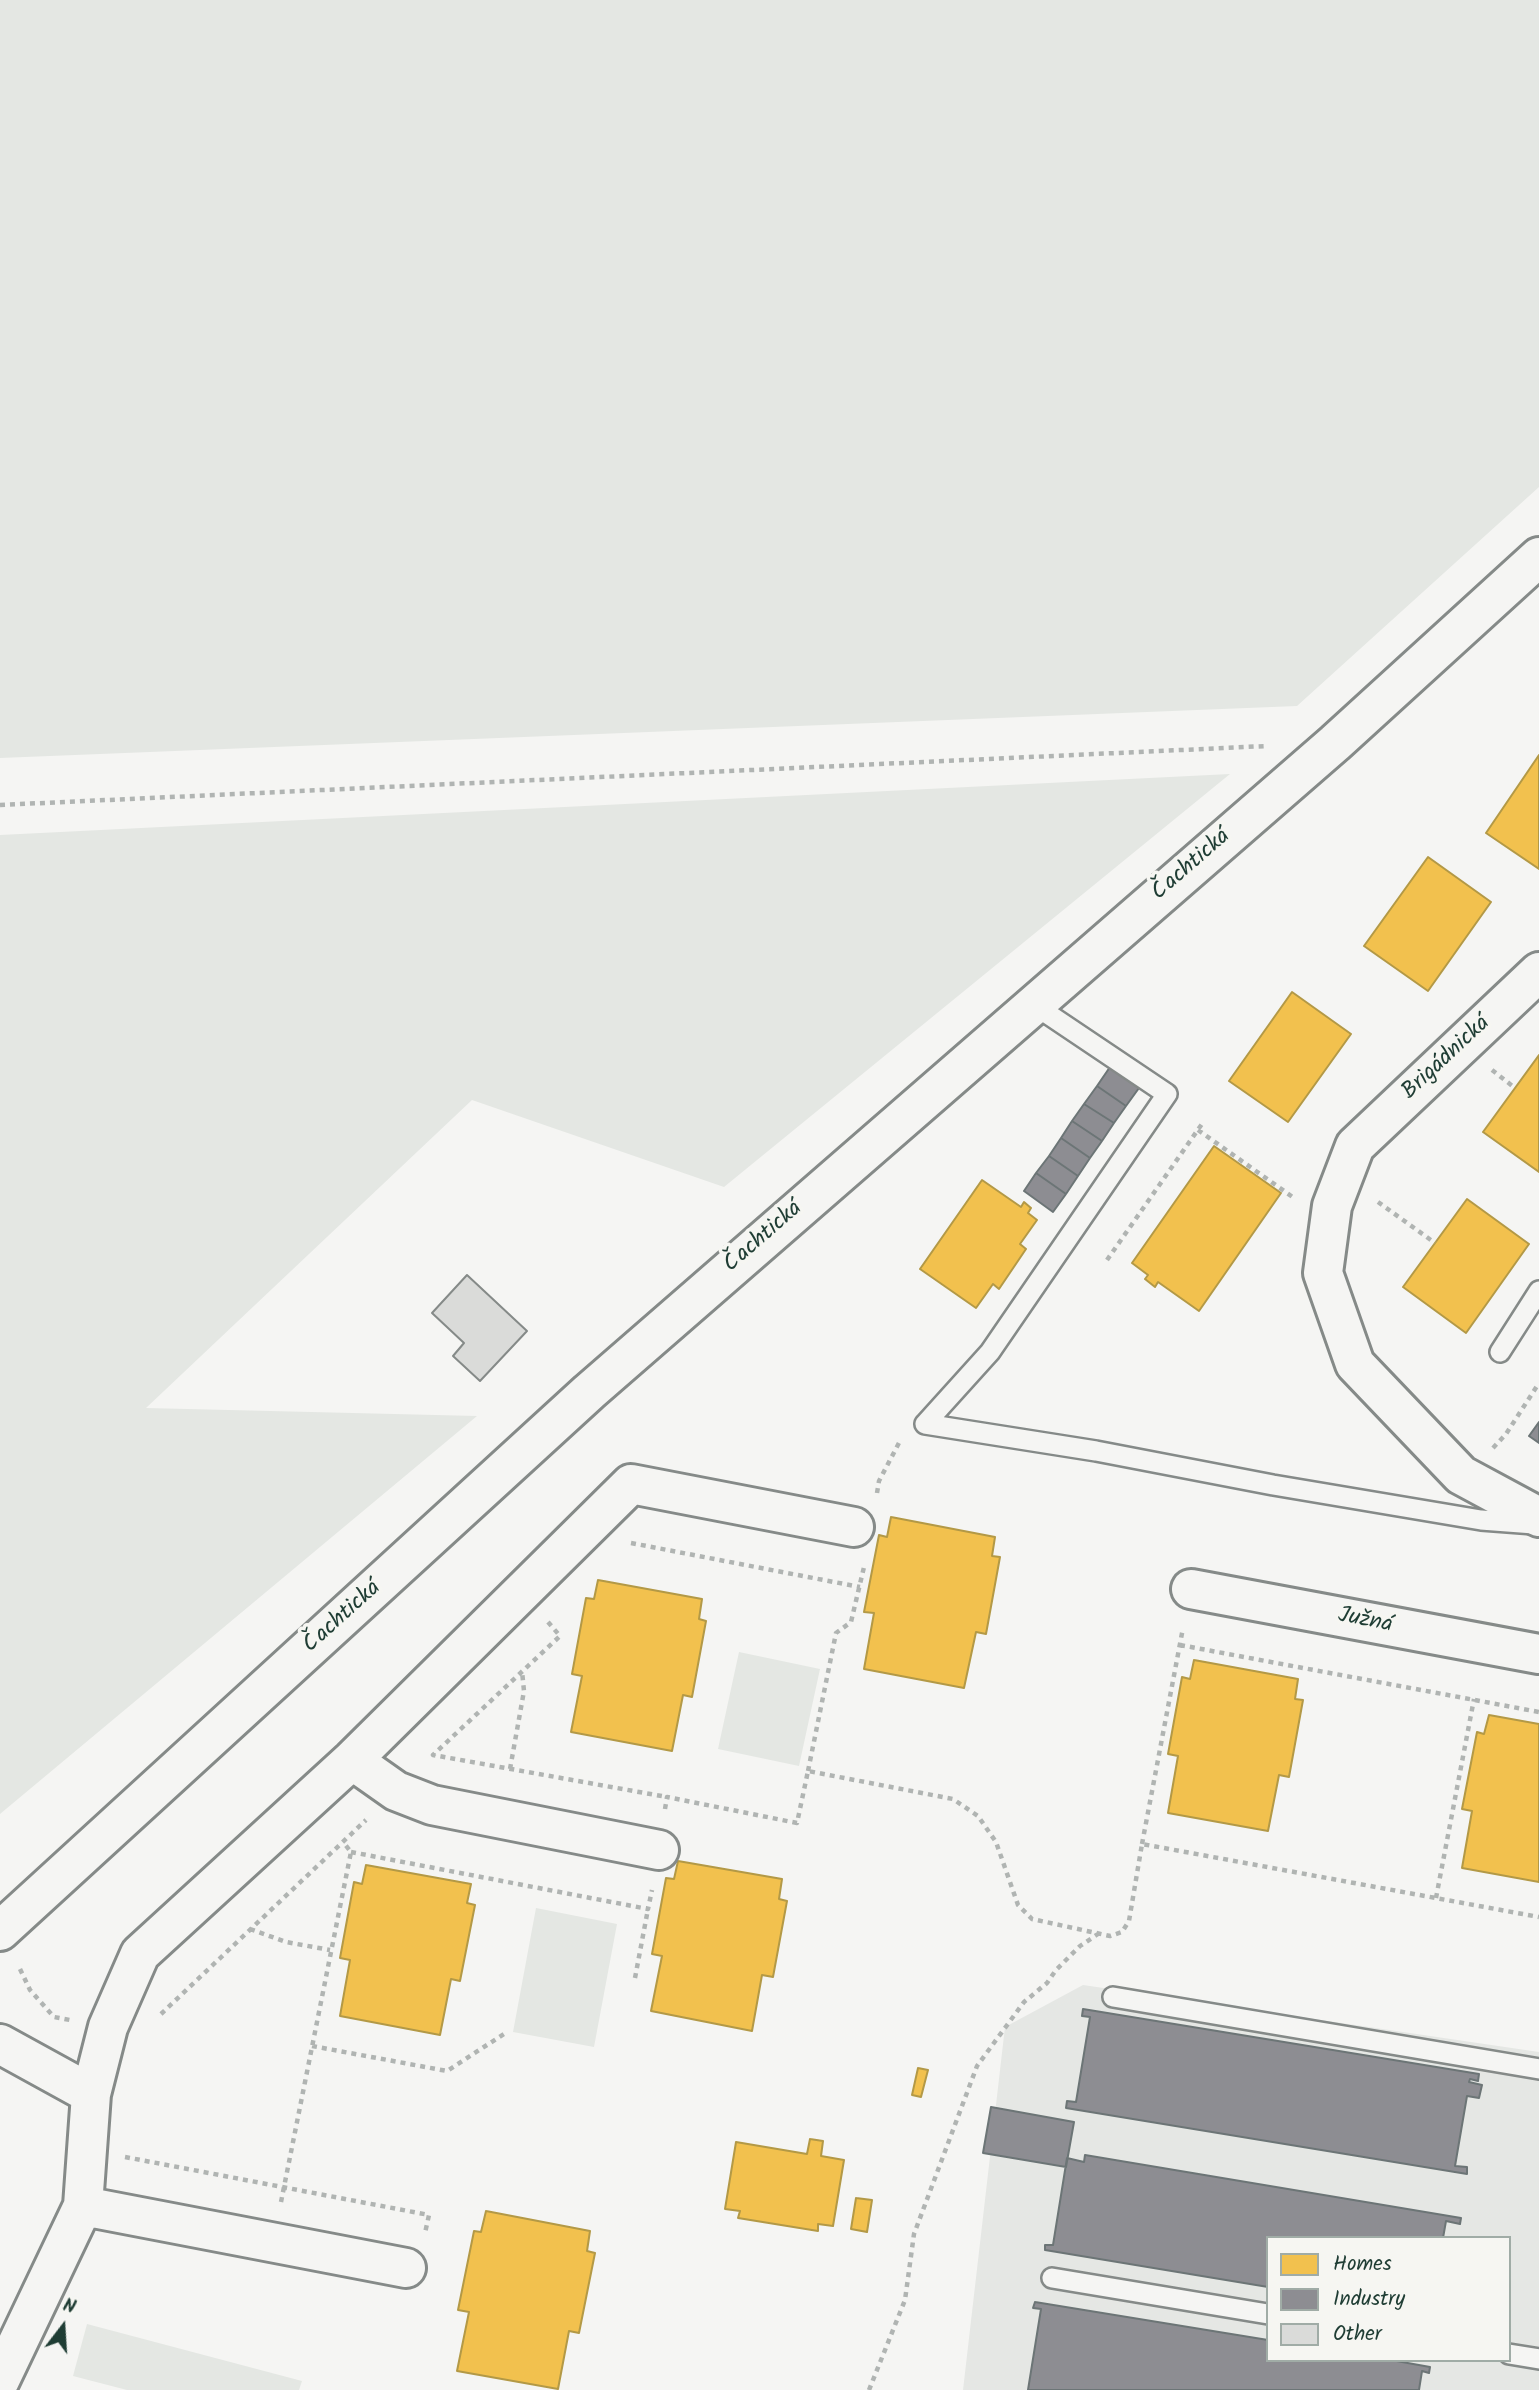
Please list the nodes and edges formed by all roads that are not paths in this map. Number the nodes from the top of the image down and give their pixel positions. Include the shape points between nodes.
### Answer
1 (1539, 557) edge
2 (1534, 986) edge
3 (1033, 1004) junction
4 (1539, 1291) edge
5 (1500, 1352) dead end
6 (1539, 1517) edge
7 (1539, 1524) edge
8 (862, 1528) road end
9 (1191, 1589) road end
10 (1539, 1654) edge
11 (352, 1760) junction
12 (659, 1850) road end
13 (0, 1931) edge
14 (1113, 1997) dead end
15 (0, 2044) edge
16 (1539, 2068) edge
17 (91, 2094) junction
18 (83, 2207) junction
19 (406, 2268) road end
20 (1052, 2278) dead end
21 (1266, 2314) edge
22 (1511, 2354) edge
23 (1539, 2359) edge
24 (0, 2380) edge

1 - 3 street, Čachtická via 1335,743
2 - 6 street, Brigádnická via 1355,1146 1332,1206 1323,1273 1355,1364 1461,1475
3 - 7 lane via 1167,1094 990,1352 925,1424 1480,1520
3 - 13 street, Čachtická via 589,1392
4 - 5 lane
8 - 11 street via 631,1484
9 - 10 street, Južná
11 - 12 street via 396,1791 432,1805
11 - 17 street via 140,1954 108,2027
14 - 16 lane
15 - 17 street
17 - 18 street
18 - 19 street
18 - 24 street
20 - 21 lane
22 - 23 lane

